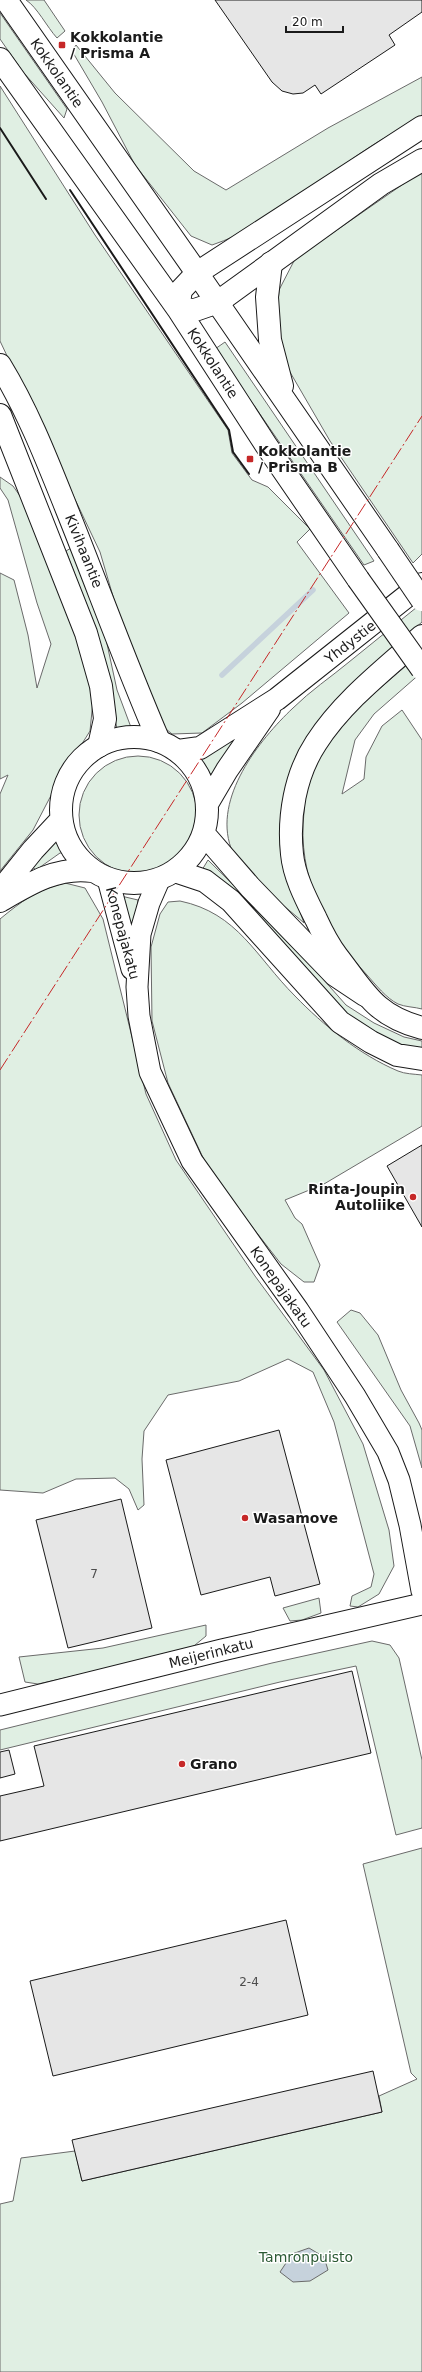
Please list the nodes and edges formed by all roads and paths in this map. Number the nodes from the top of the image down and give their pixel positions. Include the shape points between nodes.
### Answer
1 (6, 0) edge
2 (0, 59) edge
3 (422, 127) edge
4 (422, 160) edge
5 (271, 263) junction
6 (197, 273) junction
7 (218, 302) junction
8 (178, 309) junction
9 (0, 365) edge
10 (286, 400) junction
11 (31, 420) junction
12 (2, 428) edge
13 (422, 584) edge
14 (422, 600) edge
15 (422, 636) edge
16 (422, 669) edge
17 (277, 699) junction
18 (159, 741) junction
19 (99, 746) junction
20 (178, 751) junction
21 (207, 804) junction
22 (62, 820) junction
23 (204, 834) junction
24 (100, 875) junction
25 (167, 875) junction
26 (0, 891) edge
27 (0, 901) edge
28 (137, 986) junction
29 (366, 996) junction
30 (422, 1028) edge
31 (422, 1059) edge
32 (422, 1591) edge
33 (422, 1604) edge
34 (0, 1705) edge

1 - 6 main road, Kokkolantie
2 - 8 main road, Kokkolantie
3 - 6 main road
4 - 5 main road via 381,184
5 - 7 main road
5 - 10 main road via 267,297 270,340
6 - 7 main road, Kokkolantie
6 - 8 main road via 181,290
7 - 8 main road via 195,310
7 - 10 main road, Kokkolantie
8 - 16 main road, Kokkolantie, bridge via 266,445
9 - 11 main road, Kivihaantie
10 - 14 main road, Kokkolantie, bridge
11 - 12 main road
11 - 18 main road, Kivihaantie via 109,613 122,654
12 - 19 main road, Kivihaantie via 86,633 101,686 105,719
13 - 17 main road, Yhdystie
15 - 29 main road via 350,700 315,744 299,778 291,812 292,855 303,893 330,947
17 - 20 main road, Yhdystie via 200,748
17 - 21 main road, Yhdystie via 230,764
18 - 19 main road via 132,737
18 - 20 main road
19 - 22 main road via 84,756 73,770 65,786 61,803
20 - 21 main road via 186,757 200,777
21 - 23 main road
22 - 24 main road via 72,849
22 - 26 main road via 33,850
23 - 25 main road via 192,855
23 - 29 main road via 250,887 335,975
24 - 25 main road via 131,883
24 - 27 main road via 77,868 49,875
24 - 28 street, Konepajakatu
25 - 28 street, Konepajakatu via 149,903 140,934
25 - 31 main road via 204,881 231,901 340,1022 397,1055
28 - 32 street, Konepajakatu via 139,1016 150,1072 192,1161 356,1396 388,1452 399,1480
29 - 30 main road via 396,1019
33 - 34 street, Meijerinkatu via 245,1644

